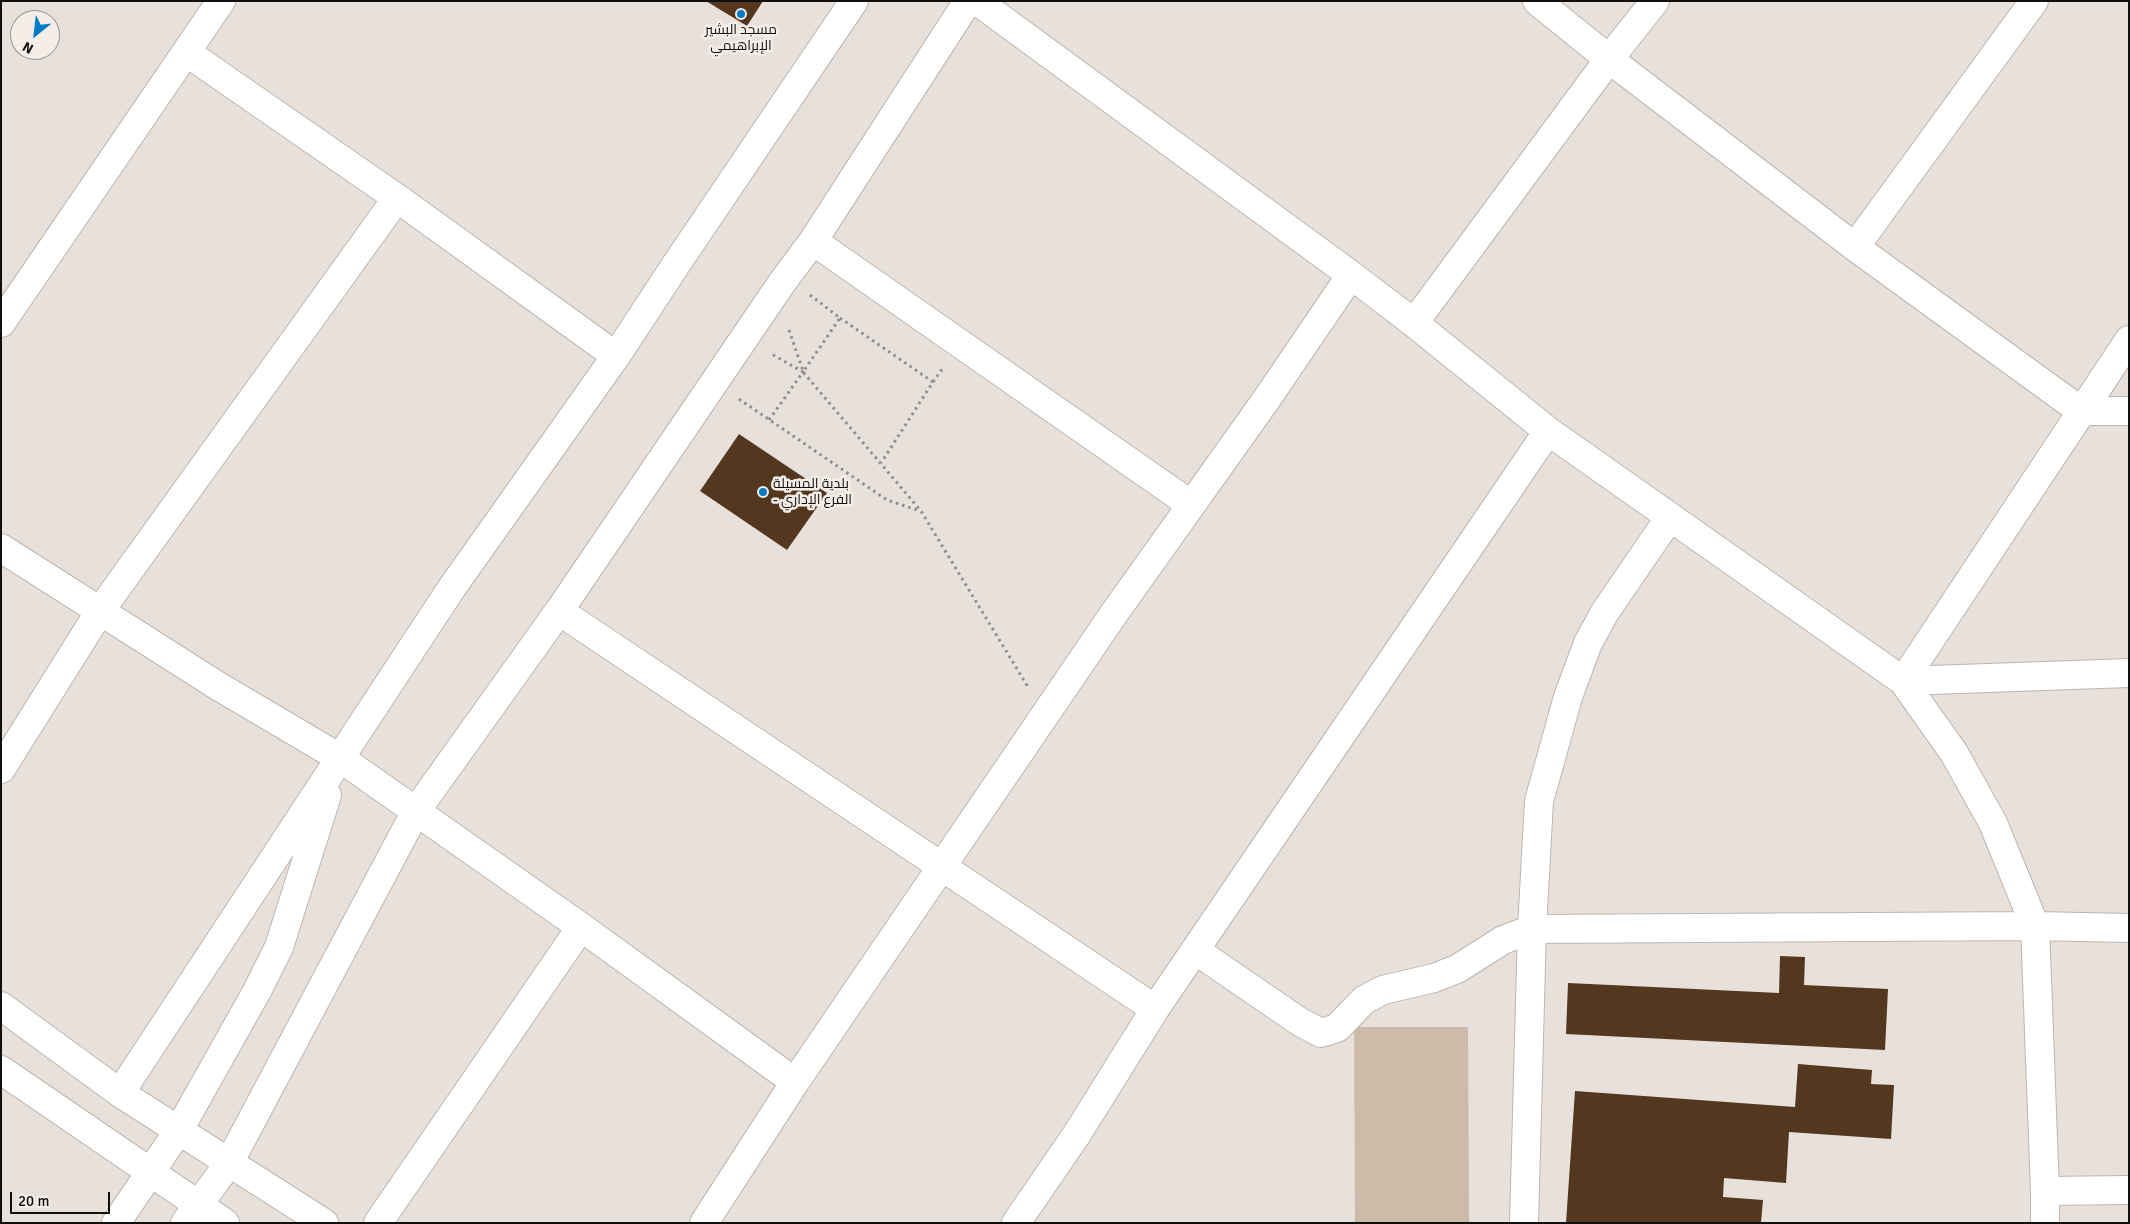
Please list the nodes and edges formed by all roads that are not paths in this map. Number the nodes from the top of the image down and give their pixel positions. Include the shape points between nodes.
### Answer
1 (221, 1) edge
2 (854, 1) edge
3 (968, 1) edge
4 (978, 1) edge
5 (1537, 1) edge
6 (1655, 1) edge
7 (2034, 1) edge
8 (186, 52) junction
9 (1609, 59) junction
10 (397, 198) junction
11 (813, 241) junction
12 (1855, 247) junction
13 (1351, 275) junction
14 (1, 322) edge
15 (1414, 323) junction
16 (2129, 340) edge
17 (616, 356) junction
18 (2129, 410) edge
19 (2081, 411) junction
20 (1548, 431) junction
21 (1190, 504) junction
22 (1670, 517) junction
23 (1, 548) edge
24 (100, 611) junction
25 (559, 611) junction
26 (2129, 673) edge
27 (1903, 681) junction
28 (340, 758) junction
29 (1, 769) edge
30 (416, 811) junction
31 (941, 868) junction
32 (581, 926) junction
33 (2035, 926) junction
34 (2129, 928) edge
35 (1532, 929) junction
36 (1195, 950) junction
37 (1, 1006) edge
38 (1155, 1009) junction
39 (1, 1070) edge
40 (795, 1082) junction
41 (120, 1094) junction
42 (179, 1130) junction
43 (229, 1162) junction
44 (150, 1173) junction
45 (2129, 1190) edge
46 (2045, 1191) junction
47 (191, 1213) edge
48 (116, 1223) edge
49 (226, 1223) edge
50 (324, 1223) edge
51 (378, 1223) edge
52 (704, 1223) edge
53 (1016, 1223) edge
54 (1524, 1223) edge
55 (2044, 1223) edge

1 - 8 street
2 - 17 street
3 - 11 street
4 - 13 street
5 - 9 street
6 - 9 street
7 - 12 street
8 - 10 street
8 - 14 street
9 - 12 street
9 - 15 street
10 - 17 street
10 - 24 street
11 - 21 street
11 - 25 street
12 - 19 street
13 - 15 street
13 - 21 street
15 - 20 street
16 - 19 street
17 - 28 street via 451,589
18 - 19 street
19 - 27 street
20 - 22 street
20 - 36 street
21 - 31 street
22 - 27 street
22 - 35 street via 1605,612 1588,643 1568,697 1540,801
23 - 24 street
24 - 28 street
24 - 29 street
25 - 30 street
25 - 31 street
26 - 27 street
27 - 33 street via 1954,752 1993,823
28 - 30 street
28 - 41 street
28 - 42 street via 280,947
30 - 32 street
30 - 43 street
31 - 38 street
31 - 40 street
32 - 40 street
32 - 51 street
33 - 34 street
33 - 35 street
33 - 46 street
35 - 36 street via 1503,940 1434,978 1383,990 1364,1000 1337,1028 1321,1033
35 - 54 street
36 - 38 street
37 - 41 street
38 - 53 street via 1077,1134
39 - 44 street
40 - 52 street
41 - 42 street
42 - 43 street
42 - 44 street
43 - 47 street
43 - 50 street
44 - 47 street
44 - 48 street
45 - 46 street
46 - 55 street
47 - 49 street

